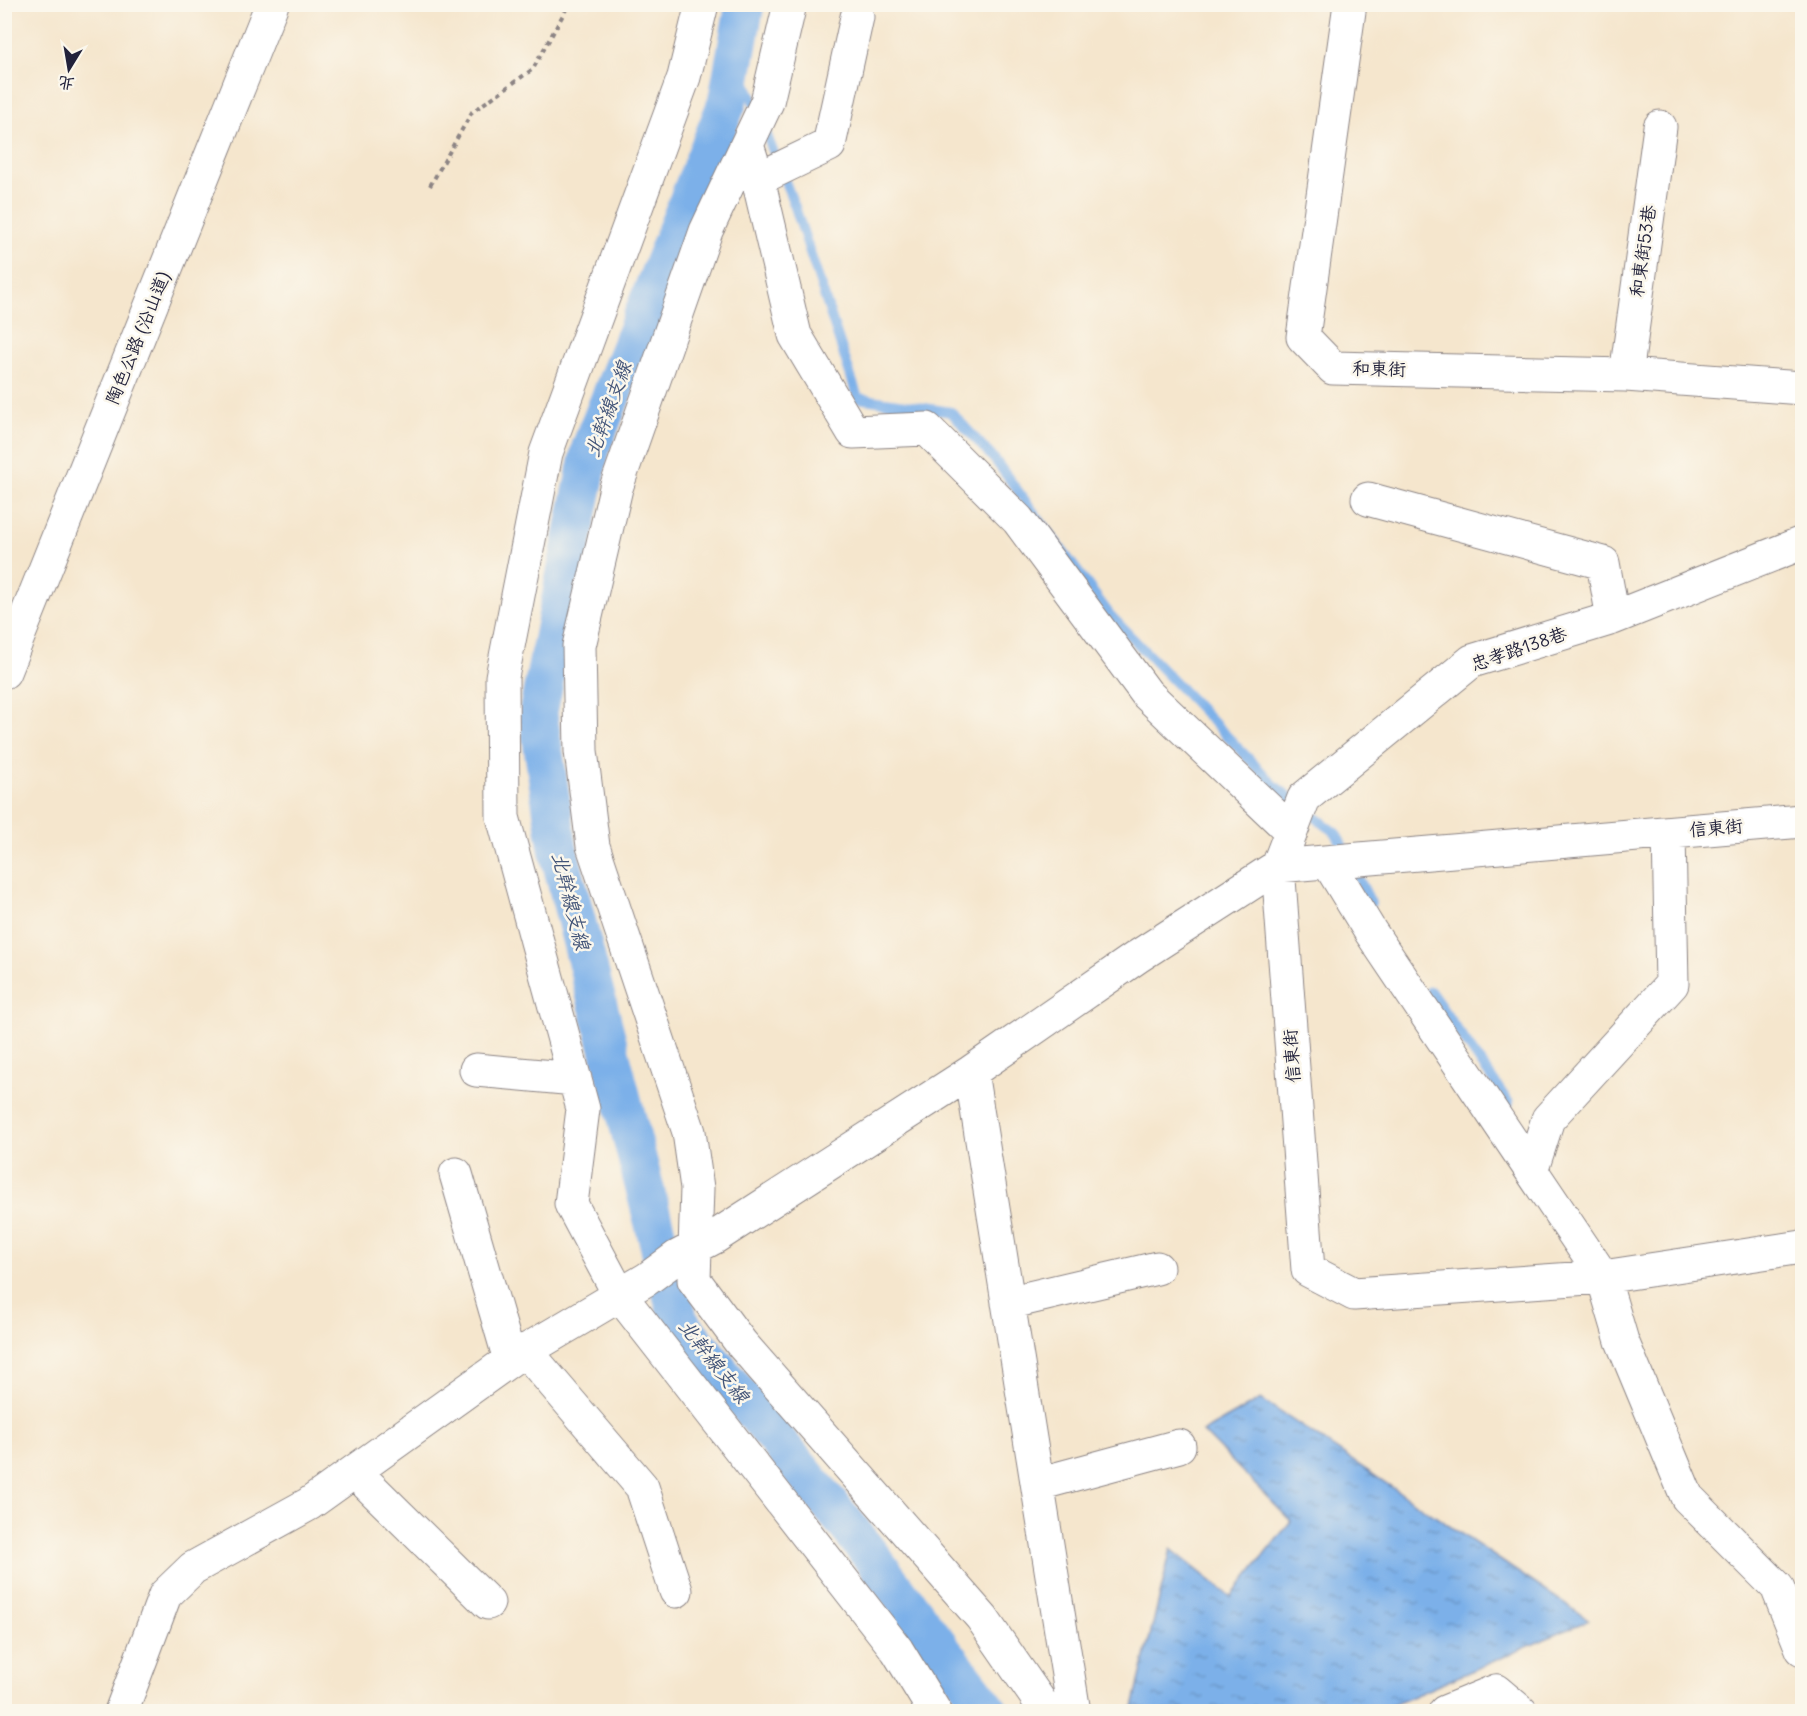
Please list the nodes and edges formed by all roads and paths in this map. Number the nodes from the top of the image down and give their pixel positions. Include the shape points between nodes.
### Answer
1 (272, 4) edge
2 (569, 4) edge
3 (702, 4) edge
4 (790, 4) edge
5 (1350, 4) edge
6 (857, 17) dead end
7 (1660, 127) dead end
8 (747, 145) junction
9 (758, 179) junction
10 (430, 186) dead end
11 (1626, 375) junction
12 (1803, 388) edge
13 (1368, 499) dead end
14 (1803, 543) edge
15 (1613, 618) junction
16 (4, 672) edge
17 (1803, 820) edge
18 (1291, 831) junction
19 (1670, 833) junction
20 (1328, 862) junction
21 (1278, 866) junction
22 (476, 1070) dead end
23 (971, 1072) junction
24 (575, 1079) junction
25 (1532, 1169) junction
26 (456, 1174) dead end
27 (1803, 1247) edge
28 (686, 1254) junction
29 (1157, 1268) dead end
30 (1603, 1276) junction
31 (633, 1287) junction
32 (1008, 1303) junction
33 (518, 1355) junction
34 (1179, 1446) dead end
35 (355, 1472) junction
36 (1038, 1484) junction
37 (676, 1591) dead end
38 (488, 1603) dead end
39 (1803, 1649) edge
40 (121, 1712) edge
41 (935, 1712) edge
42 (1047, 1712) edge
43 (1074, 1712) edge
44 (1445, 1712) edge
45 (1521, 1712) edge

1 - 16 street, 陶色公路 (沿山道)
2 - 10 path via 533,69 472,112
3 - 24 street via 684,77 546,453 502,677 502,817
4 - 8 street via 767,102
5 - 11 street, 和東街 via 1303,337 1333,368
6 - 9 street via 829,145
7 - 11 street, 和東街53巷
8 - 9 street
8 - 28 street via 706,231 616,488 579,646 581,750 592,846 689,1132 698,1188
9 - 18 street via 795,335 853,432 927,429 1018,520 1147,694
11 - 12 street, 和東街
13 - 15 street via 1603,563
14 - 15 street, 忠孝路138巷
15 - 18 street, 忠孝路138巷 via 1472,661 1304,798
17 - 19 street, 信東街
18 - 21 street, 忠孝路138巷
19 - 20 street, 信東街
19 - 25 street via 1672,984 1548,1119
20 - 21 street, 信東街
20 - 25 street via 1370,931
21 - 23 street
21 - 30 street, 信東街 via 1308,1270 1354,1294
22 - 24 street
23 - 28 street
23 - 32 street
24 - 31 street via 583,1109 571,1204
25 - 30 street
26 - 33 street
27 - 30 street, 信東街
28 - 31 street
28 - 42 street via 694,1280 741,1343 982,1618
29 - 32 street
30 - 39 street via 1622,1341 1687,1497 1777,1587
31 - 33 street
31 - 41 street via 897,1650
32 - 36 street
33 - 35 street
33 - 37 street via 642,1487
34 - 36 street
35 - 38 street
35 - 40 street via 309,1504 193,1568 165,1595
36 - 43 street
44 - 45 street via 1496,1691

